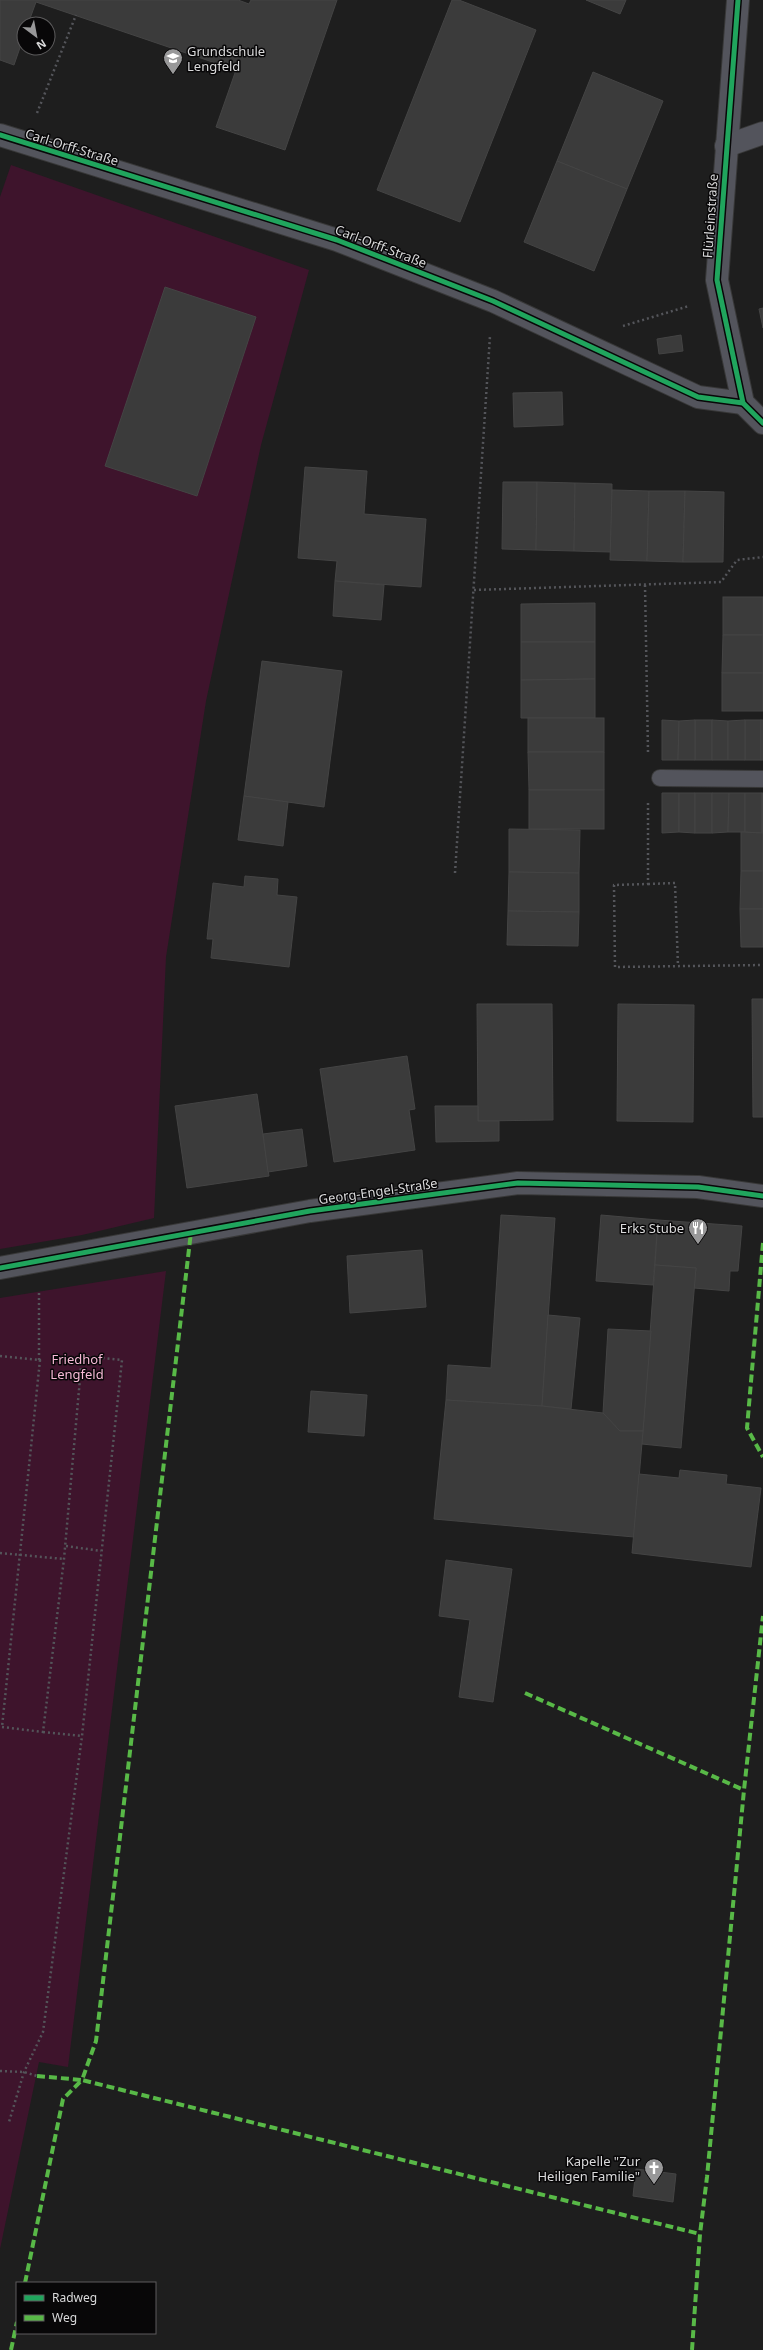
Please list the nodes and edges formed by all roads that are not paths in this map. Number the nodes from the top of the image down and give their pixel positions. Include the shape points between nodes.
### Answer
1 (738, 0) edge
2 (763, 133) edge
3 (0, 136) edge
4 (726, 146) junction
5 (744, 403) junction
6 (763, 423) edge
7 (660, 778) dead end
8 (763, 779) edge
9 (763, 1196) edge
10 (0, 1268) edge

1 - 4 street, Flürleinstraße
2 - 4 street
3 - 5 street, Carl-Orff-Straße via 337,240 493,301 698,397
4 - 5 street, Flürleinstraße via 717,280
5 - 6 street
7 - 8 lane
9 - 10 street, Georg-Engel-Straße via 698,1187 518,1182 310,1211

